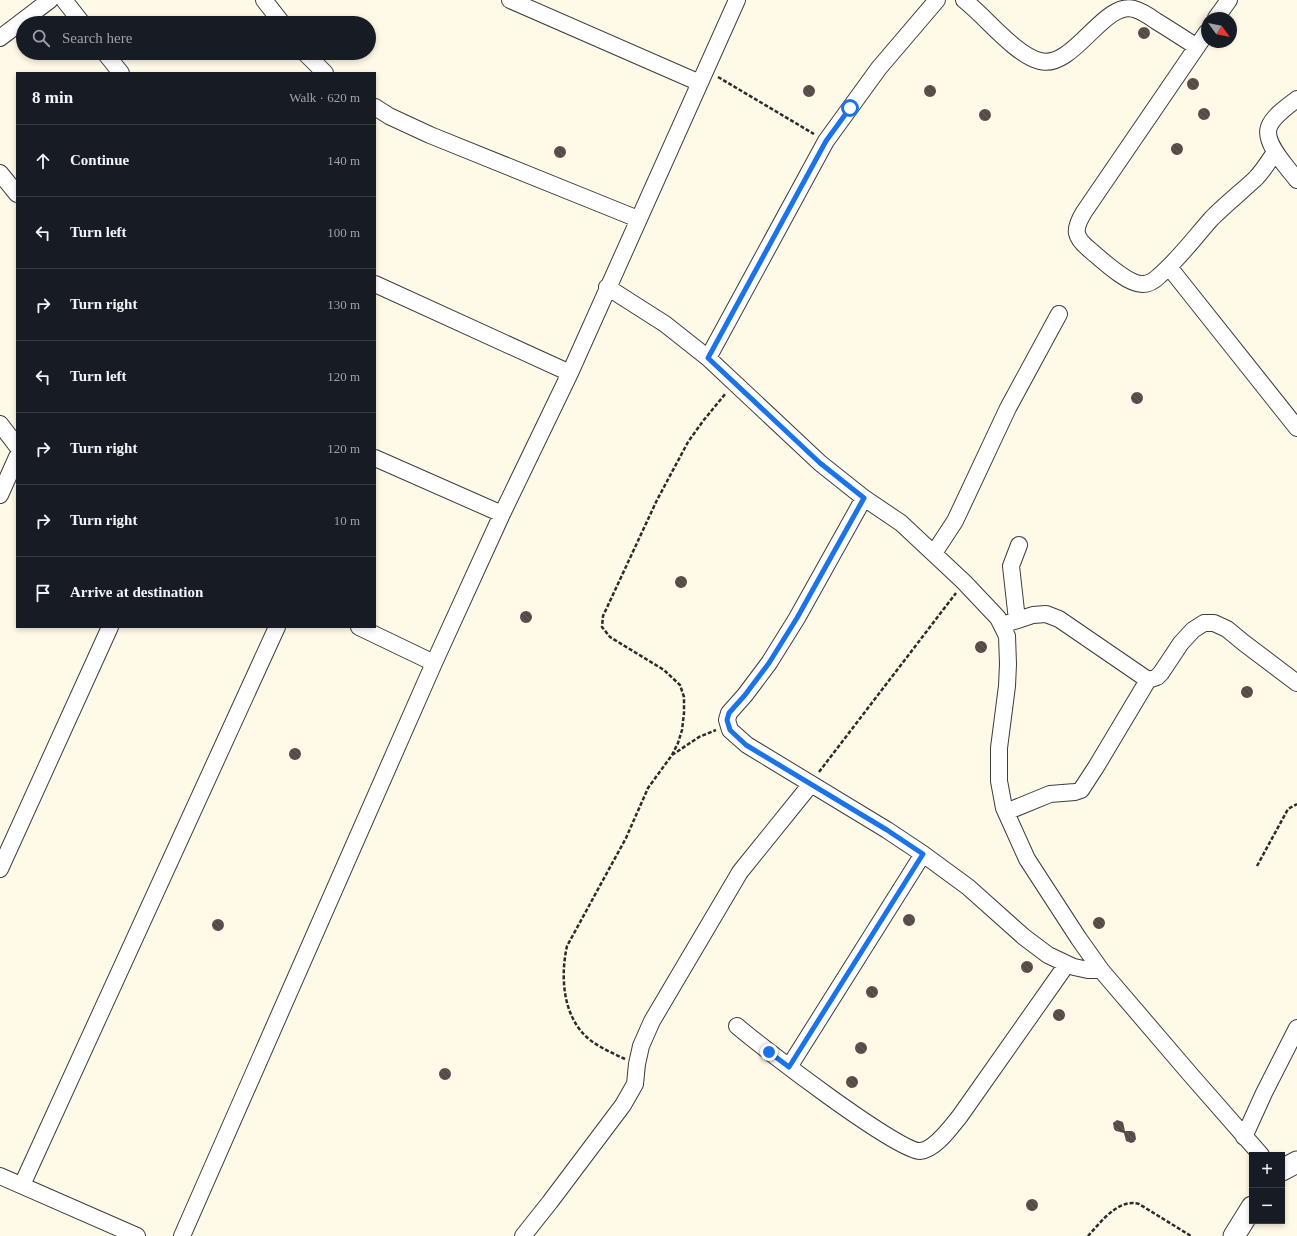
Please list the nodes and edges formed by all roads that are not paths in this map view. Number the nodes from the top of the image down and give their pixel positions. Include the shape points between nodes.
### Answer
1 (50, 0) edge
2 (64, 0) edge
3 (264, 0) edge
4 (510, 0) edge
5 (737, 0) edge
6 (937, 0) edge
7 (964, 0) edge
8 (1229, 0) edge
9 (1220, 12) edge
10 (29, 16) edge
11 (77, 16) edge
12 (277, 16) edge
13 (16, 26) edge
14 (0, 38) edge
15 (1201, 41) edge
16 (1197, 47) junction
17 (111, 60) edge
18 (312, 60) edge
19 (120, 72) edge
20 (324, 72) edge
21 (703, 76) junction
22 (1297, 99) edge
23 (376, 108) edge
24 (1275, 152) junction
25 (0, 173) edge
26 (1297, 180) edge
27 (16, 193) edge
28 (638, 219) junction
29 (1169, 267) junction
30 (376, 284) edge
31 (607, 287) junction
32 (1059, 314) dead end
33 (708, 358) junction
34 (570, 373) junction
35 (0, 424) edge
36 (1297, 428) edge
37 (16, 445) edge
38 (16, 458) edge
39 (376, 458) edge
40 (0, 494) edge
41 (864, 498) junction
42 (502, 514) junction
43 (1019, 545) dead end
44 (934, 553) junction
45 (1017, 620) junction
46 (1002, 625) junction
47 (110, 628) edge
48 (277, 628) edge
49 (361, 628) edge
50 (434, 663) junction
51 (1148, 680) junction
52 (1297, 682) edge
53 (810, 784) junction
54 (1006, 812) junction
55 (923, 854) junction
56 (0, 869) edge
57 (1067, 964) junction
58 (1101, 970) junction
59 (737, 1026) dead end
60 (1297, 1028) edge
61 (789, 1067) junction
62 (1244, 1137) junction
63 (1258, 1152) edge
64 (1297, 1162) edge
65 (1285, 1168) edge
66 (0, 1176) edge
67 (22, 1185) junction
68 (1249, 1212) edge
69 (137, 1236) edge
70 (182, 1236) edge
71 (523, 1236) edge
72 (1234, 1236) edge

1 - 10 street
2 - 11 street
3 - 12 street
4 - 21 street
5 - 21 street
6 - 33 street via 879,68 826,141
7 - 16 street via 1023,53 1041,62 1054,62 1108,17 1127,8 1140,11
8 - 9 street
13 - 14 street
15 - 16 street
16 - 29 street via 1077,223 1077,237 1122,276 1137,284 1145,285 1153,281
17 - 19 street
18 - 20 street
21 - 28 street
22 - 24 street via 1280,112 1268,128 1269,140
23 - 28 street via 430,135
24 - 26 street
24 - 29 street via 1256,178 1213,217
25 - 27 street
28 - 31 street
29 - 36 street
30 - 34 street
31 - 33 street via 665,324
31 - 34 street
32 - 44 street via 1008,408 955,521
33 - 41 street via 820,463
34 - 42 street
35 - 37 street
38 - 40 street
39 - 42 street
41 - 44 street via 901,523
41 - 53 street via 797,618 769,663 729,713 727,720 733,735
42 - 50 street
43 - 45 street via 1011,566
44 - 46 street
45 - 46 street
45 - 51 street via 1046,614 1059,619
46 - 54 street via 1006,636 1008,672 999,748 999,781
47 - 56 street
48 - 67 street
49 - 50 street
50 - 70 street
51 - 52 street via 1162,673 1181,643 1193,630 1204,623 1214,623 1227,629
51 - 54 street via 1081,790 1050,794
53 - 55 street
53 - 71 street via 740,872 652,1021 641,1046 635,1084 624,1105
54 - 58 street via 1027,859
55 - 57 street via 968,888 1024,937
55 - 61 street
57 - 58 street via 1088,970
57 - 61 street via 960,1116 928,1149 919,1151 909,1148 883,1134
58 - 62 street
59 - 61 street
60 - 62 street
62 - 63 street
64 - 65 street
66 - 67 street
67 - 69 street
68 - 72 street

